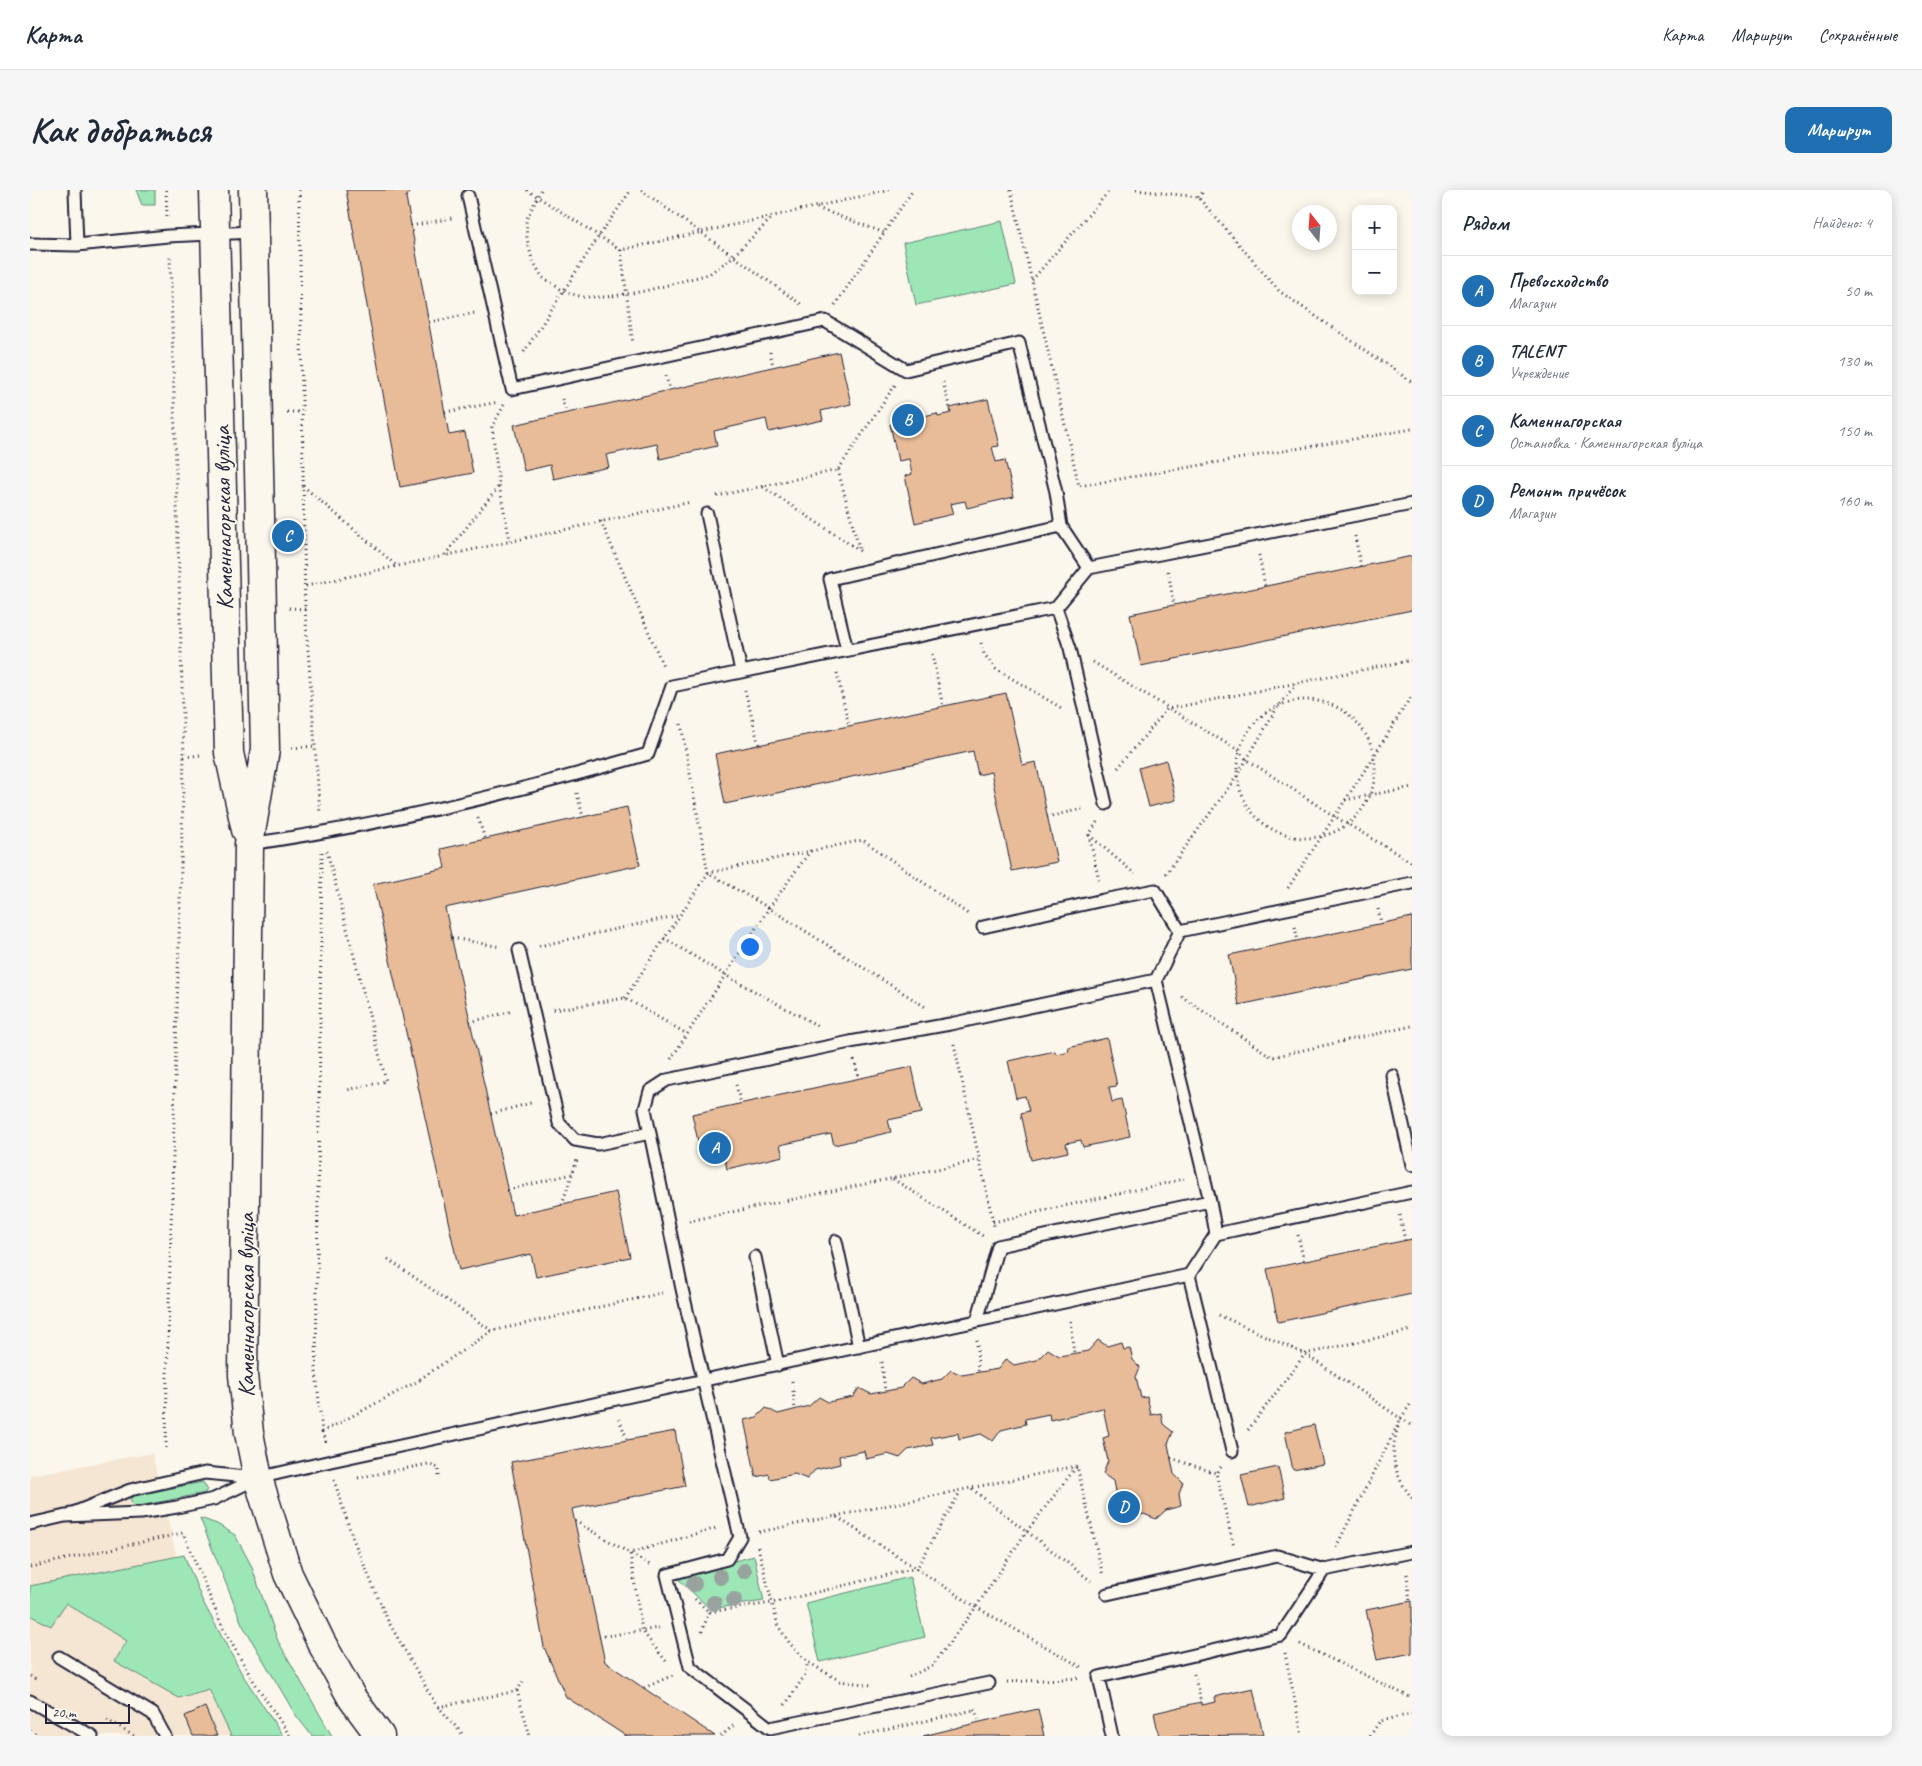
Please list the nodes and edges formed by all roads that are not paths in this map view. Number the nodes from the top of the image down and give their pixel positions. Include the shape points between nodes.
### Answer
1 (75, 190) edge
2 (214, 190) edge
3 (252, 190) edge
4 (468, 196) dead end
5 (254, 232) junction
6 (216, 234) junction
7 (30, 244) edge
8 (77, 245) junction
9 (1412, 504) edge
10 (707, 514) dead end
11 (1061, 526) junction
12 (1089, 568) junction
13 (1056, 608) junction
14 (847, 650) junction
15 (741, 671) junction
16 (1106, 804) road end
17 (249, 844) junction
18 (1412, 883) edge
19 (983, 927) road end
20 (1180, 930) junction
21 (519, 950) road end
22 (1156, 980) junction
23 (1392, 1075) dead end
24 (650, 1133) junction
25 (1412, 1165) edge
26 (1412, 1192) edge
27 (1210, 1201) junction
28 (1216, 1234) junction
29 (836, 1240) dead end
30 (755, 1257) dead end
31 (1189, 1275) junction
32 (977, 1321) junction
33 (859, 1347) junction
34 (778, 1365) junction
35 (703, 1381) junction
36 (1232, 1451) dead end
37 (258, 1478) junction
38 (65, 1516) junction
39 (30, 1524) edge
40 (1408, 1553) edge
41 (1324, 1570) junction
42 (1108, 1594) road end
43 (59, 1656) dead end
44 (989, 1682) road end
45 (30, 1701) edge
46 (163, 1734) edge
47 (92, 1736) edge
48 (380, 1736) edge
49 (1112, 1736) edge

1 - 8 lane
2 - 6 main road, Каменнагорская вуліца
3 - 5 main road, Каменнагорская вуліца
4 - 11 lane via 512,389 825,321 906,370 1019,343 1056,492
5 - 6 lane
5 - 17 main road, Каменнагорская вуліца via 265,750
6 - 8 lane
6 - 17 main road, Каменнагорская вуліца via 229,753
7 - 8 lane
9 - 12 lane
10 - 15 lane
11 - 12 lane
11 - 14 lane via 830,579
12 - 13 lane
13 - 14 lane
13 - 16 lane via 1070,648
14 - 15 lane
15 - 17 lane via 672,686 648,754 473,801 322,834
17 - 37 main road, Каменнагорская вуліца via 243,1374
18 - 20 lane
19 - 20 lane via 1155,890
20 - 22 lane
21 - 24 lane via 559,1123 575,1140 598,1144
22 - 24 lane via 666,1080 650,1091 645,1109
22 - 27 lane
23 - 25 lane
24 - 35 lane
26 - 28 lane
27 - 28 lane
27 - 32 lane via 998,1246
28 - 31 lane
29 - 33 lane
30 - 34 lane
31 - 32 lane
31 - 36 lane
32 - 33 lane
33 - 34 lane
34 - 35 lane
35 - 37 lane
35 - 44 lane via 740,1537 727,1559 667,1575 690,1667 770,1728
37 - 38 lane via 214,1499 177,1507 141,1513
37 - 38 lane via 205,1473 130,1490
37 - 48 main road, Каменнагорская вуліца via 288,1574 352,1698
38 - 39 lane
40 - 41 lane
41 - 42 lane via 1277,1556
41 - 49 lane via 1281,1635 1099,1677
43 - 46 lane via 153,1714
45 - 47 lane

